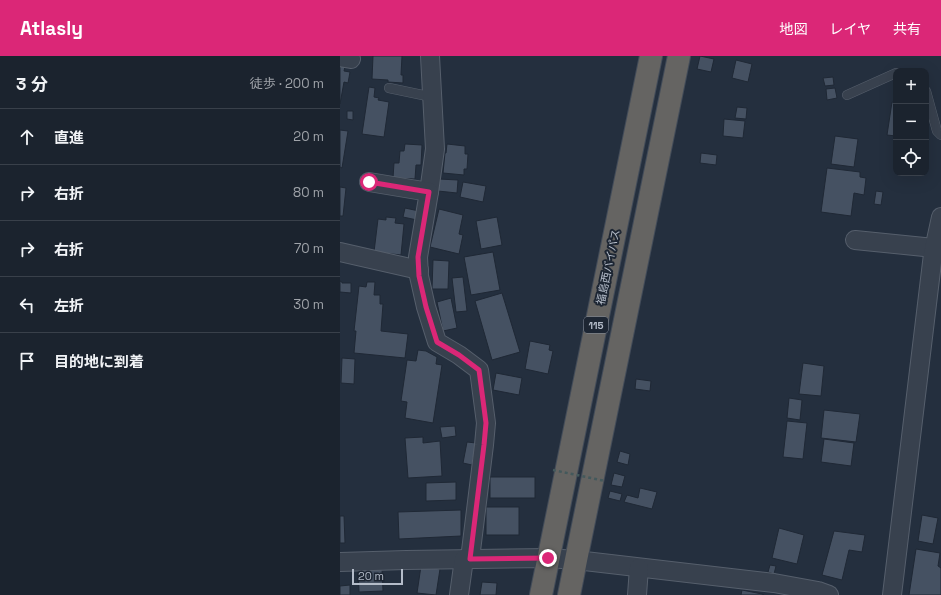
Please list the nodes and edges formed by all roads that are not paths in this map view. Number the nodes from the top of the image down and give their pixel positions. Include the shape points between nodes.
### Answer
1 (430, 56) edge
2 (651, 56) edge
3 (679, 56) edge
4 (893, 74) edge
5 (389, 88) dead end
6 (847, 95) dead end
7 (432, 97) junction
8 (929, 102) edge
9 (941, 135) edge
10 (369, 182) dead end
11 (429, 192) junction
12 (941, 217) edge
13 (855, 240) dead end
14 (934, 248) junction
15 (340, 252) edge
16 (419, 270) junction
17 (548, 558) junction
18 (467, 559) junction
19 (576, 560) junction
20 (340, 562) edge
21 (639, 568) junction
22 (786, 590) edge
23 (459, 595) edge
24 (541, 595) edge
25 (570, 595) edge
26 (637, 595) edge
27 (828, 595) edge
28 (892, 595) edge

1 - 7 street
2 - 17 highway, 福島西バイパス / 115
3 - 19 highway, 115
4 - 6 lane
5 - 7 lane
7 - 11 street via 434,149
8 - 9 lane via 937,131
10 - 11 street
11 - 16 street via 418,257
12 - 14 street
13 - 14 street
14 - 28 street
15 - 16 street
16 - 18 street via 426,307 437,342 479,370 486,423
17 - 18 street
17 - 19 street
17 - 24 highway, 福島西バイパス / 115
18 - 20 street
18 - 23 street
19 - 21 street
19 - 25 highway, 115
21 - 22 street via 774,583
21 - 26 street
22 - 27 street via 818,591

